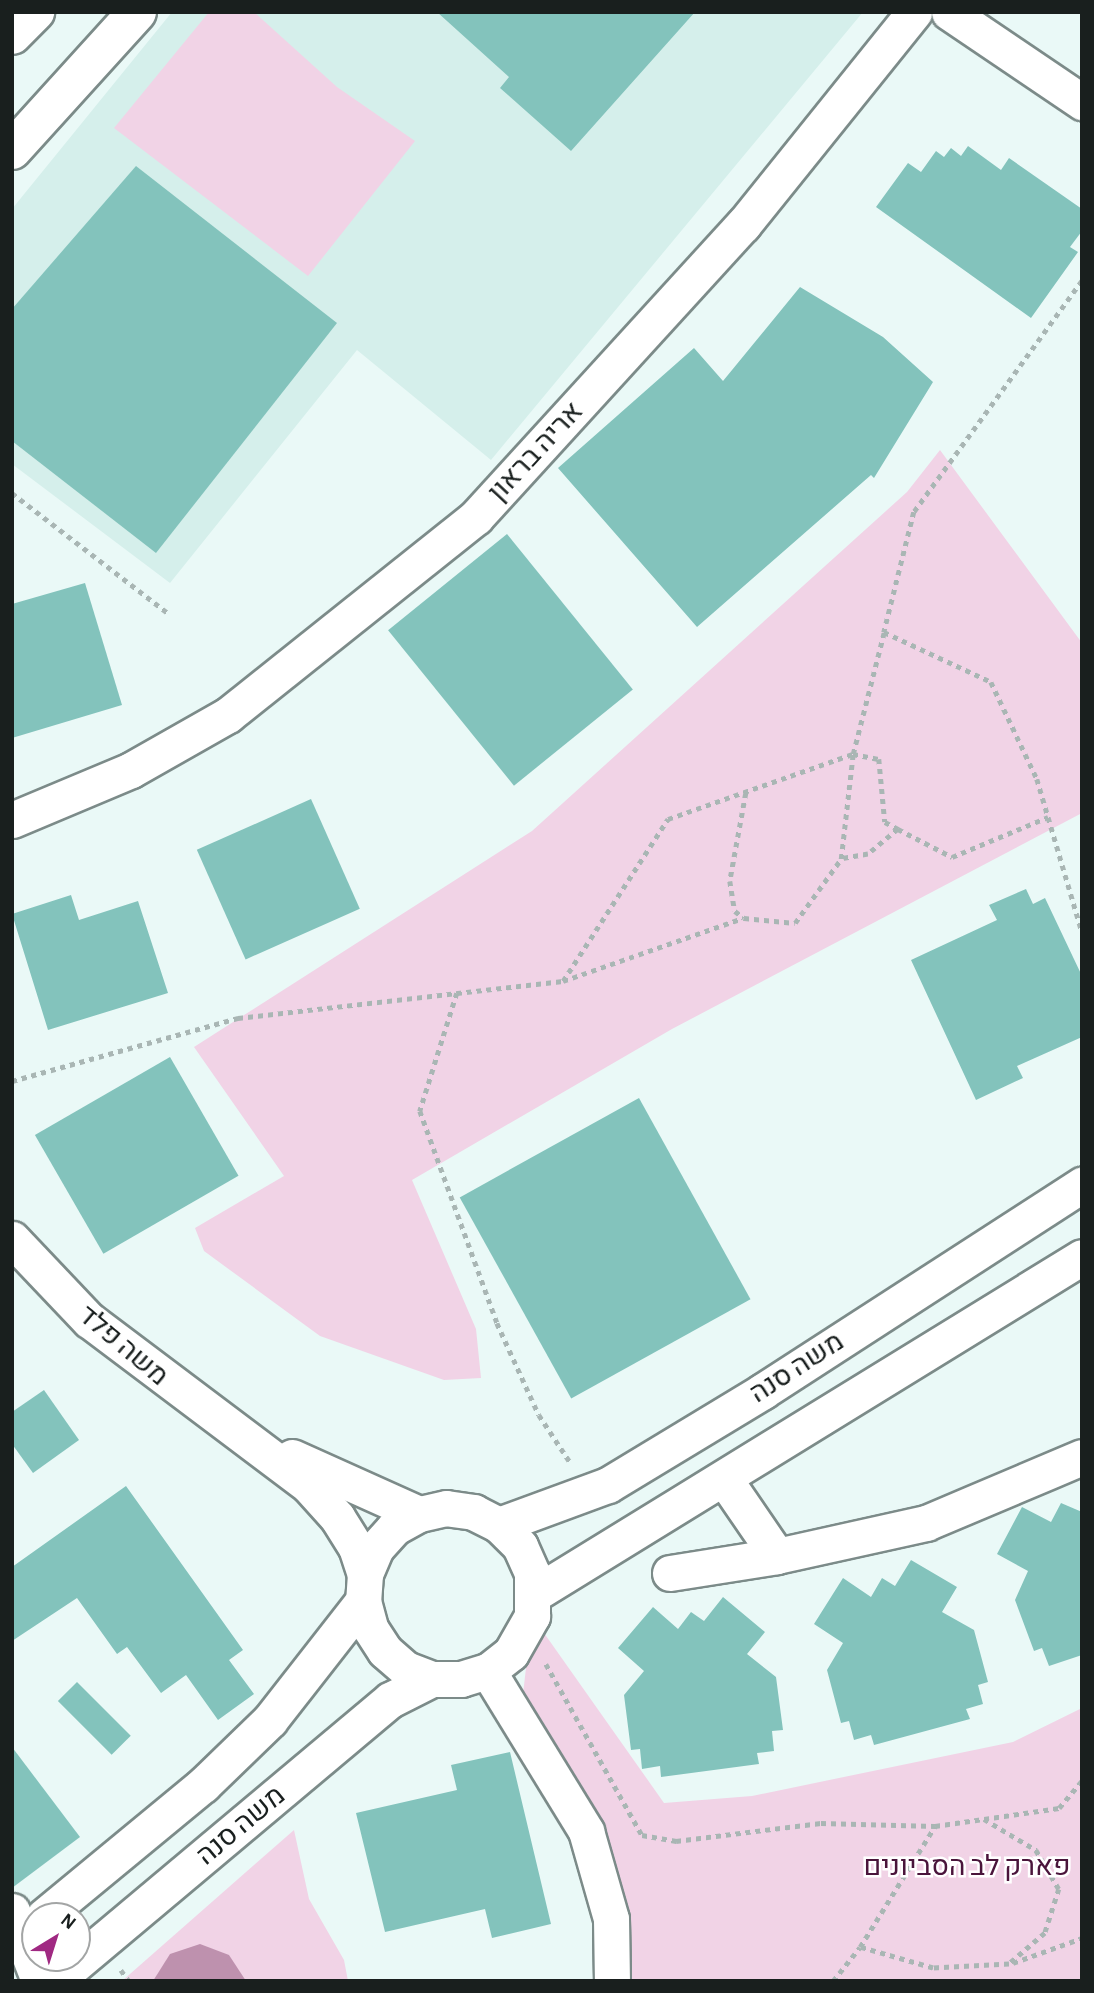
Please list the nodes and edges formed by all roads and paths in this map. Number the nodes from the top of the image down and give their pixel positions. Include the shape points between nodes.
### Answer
1 (35, 12) edge
2 (137, 12) edge
3 (914, 12) edge
4 (949, 12) edge
5 (12, 35) edge
6 (1082, 102) edge
7 (12, 150) edge
8 (1082, 281) edge
9 (12, 493) edge
10 (169, 614) dead end
11 (884, 632) junction
12 (853, 754) junction
13 (72, 792) junction
14 (746, 792) junction
15 (12, 799) edge
16 (1048, 817) junction
17 (12, 820) edge
18 (898, 829) junction
19 (841, 859) junction
20 (744, 918) junction
21 (1082, 932) edge
22 (563, 981) junction
23 (457, 993) junction
24 (12, 1081) edge
25 (1082, 1185) edge
26 (12, 1239) edge
27 (1082, 1257) edge
28 (247, 1436) junction
29 (1082, 1457) edge
30 (725, 1480) junction
31 (590, 1492) junction
32 (419, 1514) junction
33 (499, 1525) junction
34 (776, 1556) junction
35 (670, 1573) dead end
36 (364, 1588) junction
37 (534, 1594) junction
38 (527, 1629) junction
39 (488, 1671) junction
40 (432, 1678) junction
41 (1082, 1781) edge
42 (984, 1819) junction
43 (935, 1826) junction
44 (59, 1902) edge
45 (1082, 1938) edge
46 (860, 1947) junction
47 (1009, 1964) junction
48 (58, 1974) edge
49 (612, 1981) edge
50 (833, 1981) edge

1 - 5 main road
2 - 7 main road
3 - 13 street, אריה בראון via 743,225 476,517 228,715 131,770
4 - 6 street
8 - 11 path via 914,512
9 - 10 path
11 - 12 path
11 - 16 path via 991,682 1037,779
12 - 14 path
12 - 18 path via 879,759 885,822
12 - 19 path
13 - 15 street, אריה בראון
13 - 17 street, אריה בראון
14 - 20 path via 730,881 735,911
14 - 22 path via 668,819
16 - 18 path via 953,858
16 - 21 path
18 - 19 path via 869,854
19 - 20 path via 794,923
20 - 22 path
22 - 23 path
23 - 24 path via 238,1018
23 - 31 path via 420,1111 497,1323 538,1415
25 - 31 street, משה סנה via 763,1391
26 - 28 street, משה פלד via 89,1320 174,1388
27 - 30 street, משה סנה
28 - 32 street, משה פלד
28 - 36 street, משה פלד via 309,1486 337,1517 356,1547
29 - 34 street via 926,1522
30 - 34 street
30 - 37 street, משה סנה
31 - 33 street, משה סנה
32 - 33 street via 446,1508 474,1512
32 - 36 street via 394,1528 376,1548
33 - 37 street via 520,1546 532,1573
34 - 35 street
36 - 40 street via 370,1628 385,1651 406,1669
36 - 44 street, משה סנה via 270,1720 203,1785
37 - 38 street
38 - 39 street via 511,1653
38 - 43 path via 642,1835 676,1841 821,1823
39 - 40 street via 461,1679
39 - 49 street via 586,1831 611,1919
40 - 48 street, משה סנה via 390,1700 341,1737
41 - 42 path via 1059,1808
42 - 43 path
42 - 47 path via 1036,1850 1059,1889 1045,1933
43 - 46 path
45 - 47 path
46 - 47 path via 933,1968
46 - 50 path

